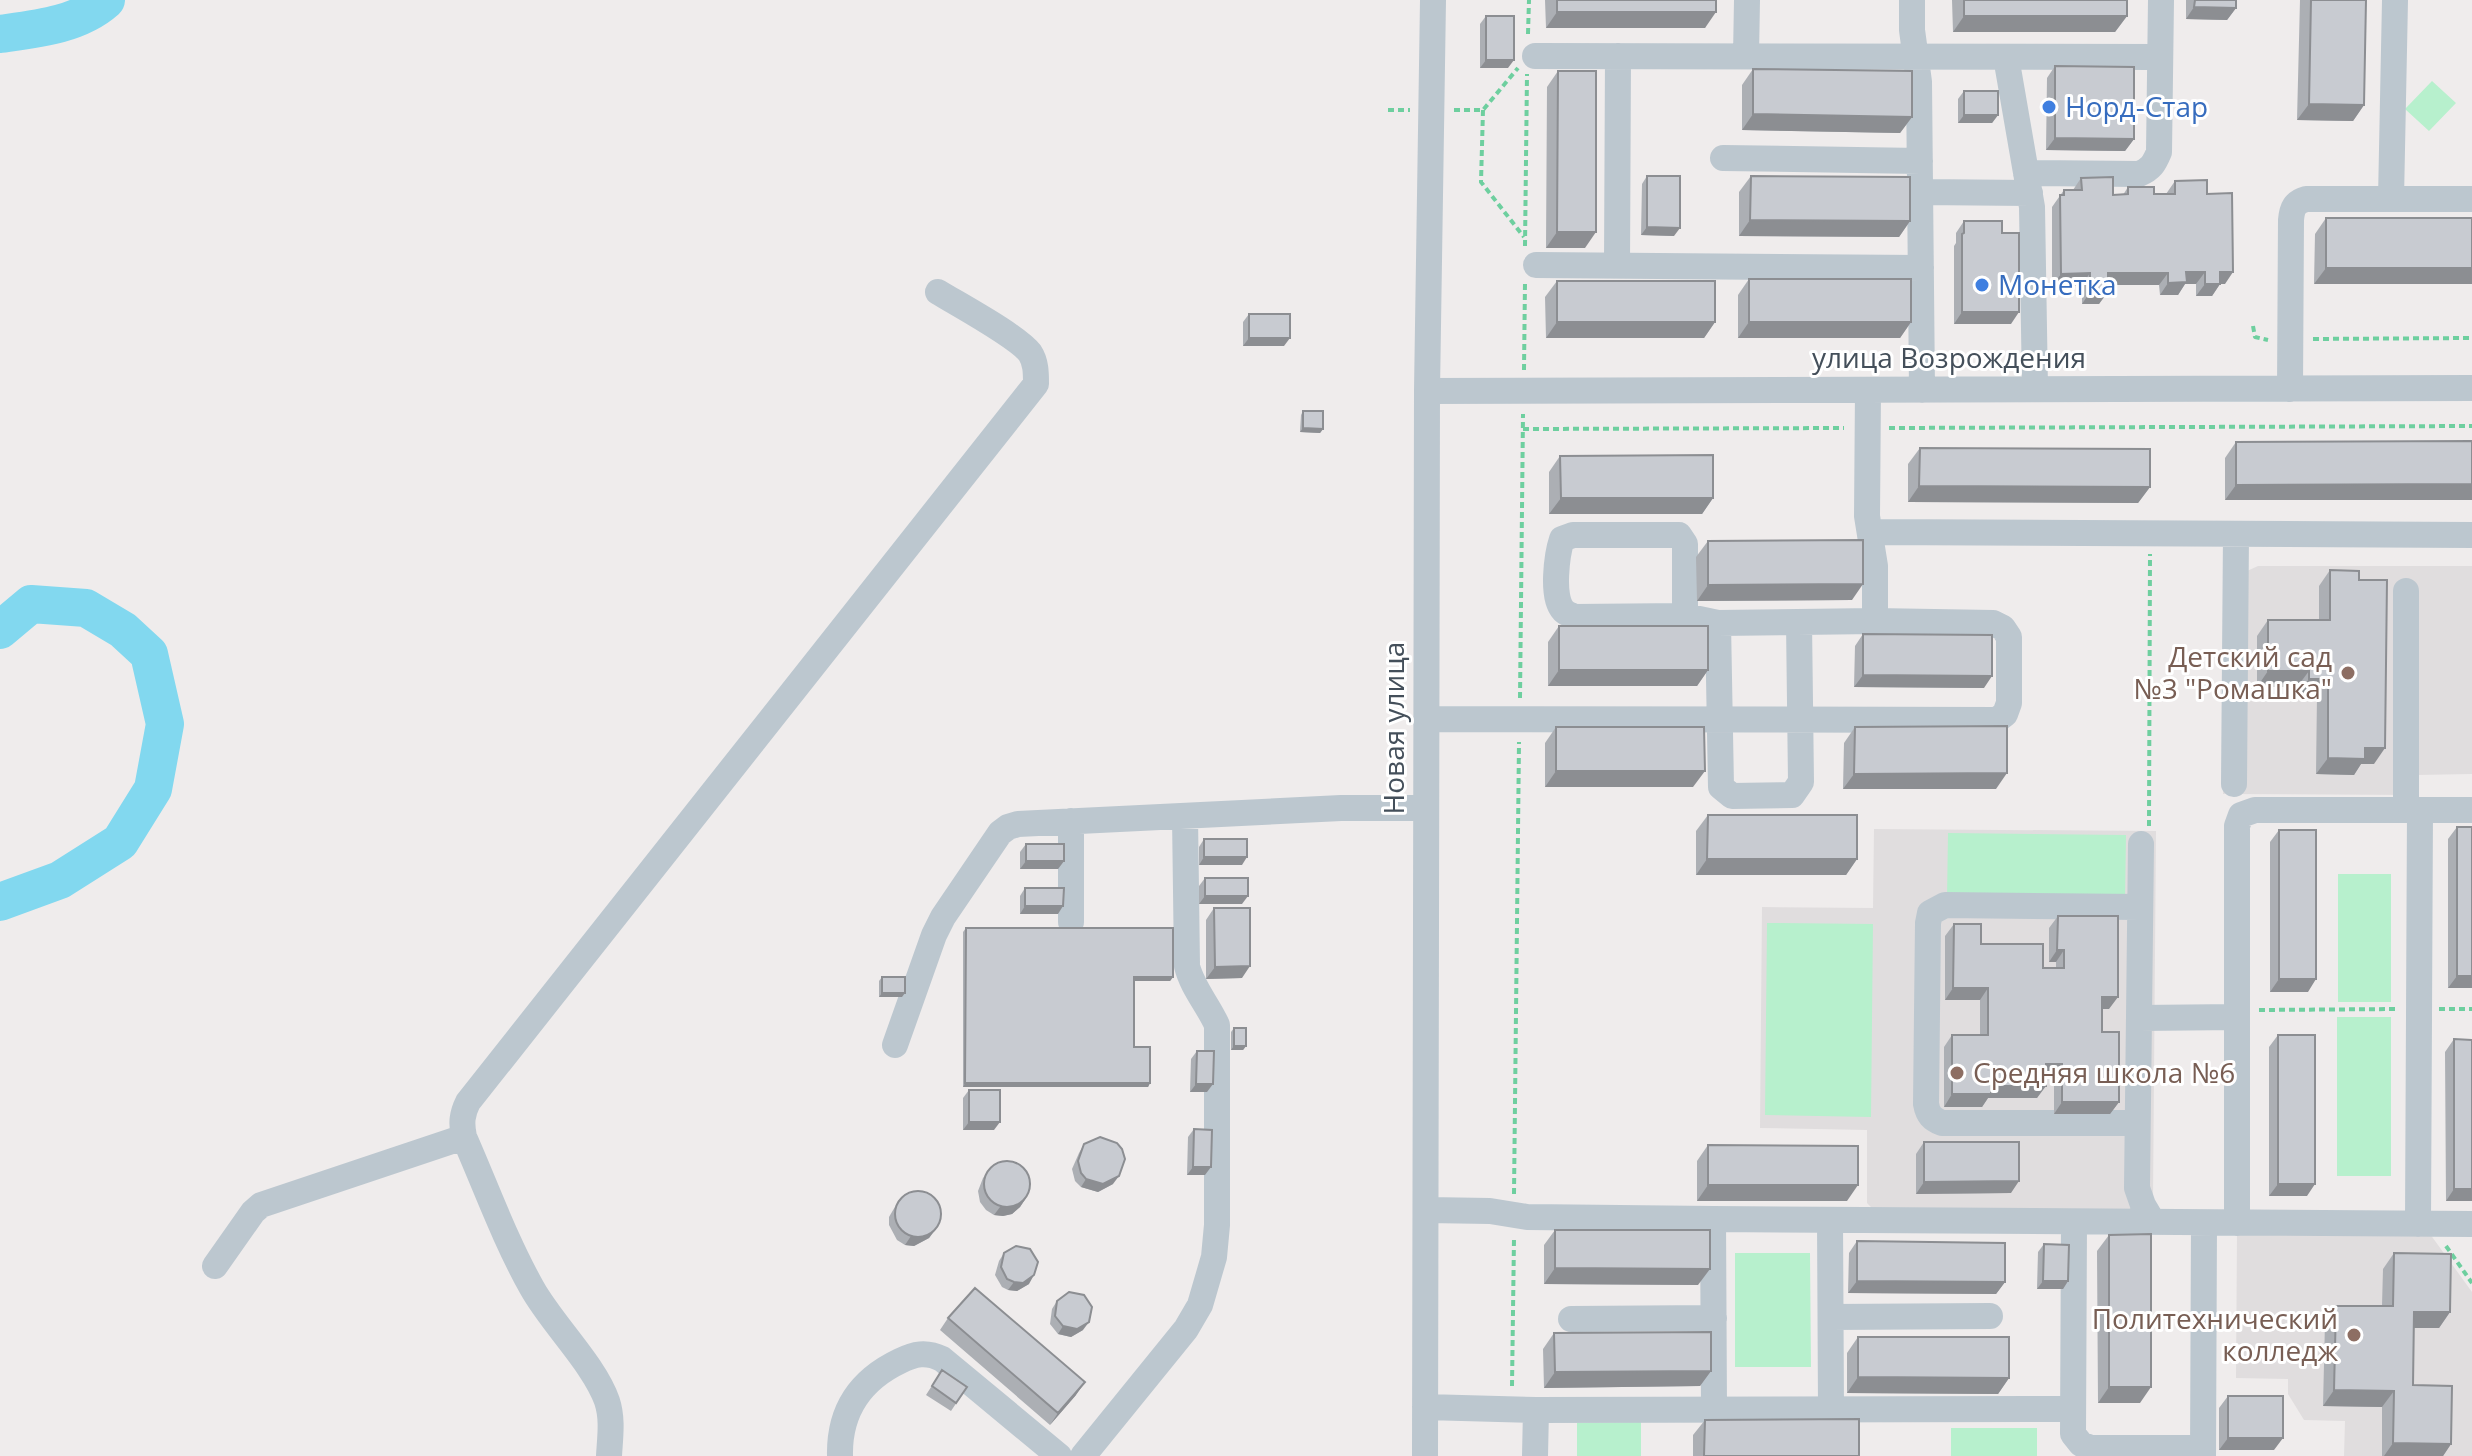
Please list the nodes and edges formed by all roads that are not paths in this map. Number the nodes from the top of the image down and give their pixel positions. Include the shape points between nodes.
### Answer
1 (1433, 0) edge
2 (1747, 0) edge
3 (1912, 0) edge
4 (2161, 0) edge
5 (2395, 0) edge
6 (1618, 56) junction
7 (1746, 56) junction
8 (1916, 56) junction
9 (2006, 57) junction
10 (2159, 57) junction
11 (1527, 62) road end
12 (1723, 158) dead end
13 (1920, 161) junction
14 (2028, 183) junction
15 (1920, 192) junction
16 (2391, 199) junction
17 (2472, 199) edge
18 (1536, 265) dead end
19 (1617, 265) junction
20 (1921, 268) junction
21 (938, 292) dead end
22 (2472, 388) edge
23 (2035, 389) junction
24 (2290, 389) junction
25 (1868, 390) junction
26 (1922, 390) junction
27 (1427, 391) junction
28 (1871, 532) junction
29 (2236, 534) junction
30 (2472, 535) edge
31 (2406, 591) dead end
32 (1685, 616) junction
33 (1875, 621) junction
34 (1799, 622) junction
35 (1718, 623) junction
36 (1426, 719) junction
37 (1720, 720) junction
38 (1801, 721) junction
39 (2234, 784) dead end
40 (1426, 808) junction
41 (2413, 810) junction
42 (2472, 810) edge
43 (1185, 816) junction
44 (1071, 821) junction
45 (2141, 844) road end
46 (2140, 907) junction
47 (1071, 922) dead end
48 (2237, 1013) junction
49 (2139, 1018) junction
50 (895, 1045) dead end
51 (2137, 1123) junction
52 (464, 1137) junction
53 (1427, 1210) junction
54 (1713, 1219) junction
55 (1830, 1220) junction
56 (2074, 1222) junction
57 (2153, 1222) junction
58 (2204, 1223) junction
59 (2237, 1223) junction
60 (2418, 1224) junction
61 (2472, 1224) edge
62 (215, 1266) dead end
63 (1990, 1316) dead end
64 (1831, 1317) junction
65 (1714, 1318) junction
66 (1571, 1319) dead end
67 (1425, 1407) junction
68 (1714, 1408) junction
69 (1831, 1408) junction
70 (2072, 1409) junction
71 (1536, 1410) junction
72 (2203, 1452) edge
73 (609, 1456) edge
74 (840, 1456) edge
75 (1059, 1456) edge
76 (1083, 1456) edge
77 (1425, 1456) edge
78 (1535, 1456) edge

1 - 27 street, Новая улица
2 - 7 street
3 - 8 street
4 - 10 street
5 - 16 street
6 - 7 street
6 - 11 street
6 - 19 street
7 - 8 street
8 - 9 street
8 - 13 street
9 - 10 street
9 - 14 street
10 - 14 street via 2159,152 2148,170
12 - 13 street
13 - 15 street
14 - 15 street
14 - 23 street
15 - 20 street
16 - 17 street
16 - 24 street via 2306,199 2292,210
18 - 19 street
19 - 20 street
20 - 26 street
21 - 52 street via 1029,353 1036,384 468,1102 461,1124
22 - 24 street, улица Возрождения
23 - 24 street, улица Возрождения
23 - 26 street, улица Возрождения
25 - 26 street, улица Возрождения
25 - 27 street, улица Возрождения
25 - 28 street
27 - 36 street, Новая улица
28 - 29 street
28 - 33 street
29 - 30 street
29 - 39 street
31 - 41 street
32 - 32 street via 1574,617 1564,611 1557,600 1562,539 1679,535 1685,544
32 - 35 street
33 - 34 street
33 - 38 street via 1993,623 2003,628 2009,637 2005,714 1997,720
34 - 35 street
34 - 38 street
35 - 37 street
36 - 37 street
36 - 40 street, Новая улица
37 - 38 street
37 - 38 street via 1721,787 1732,796 1792,795 1801,782
40 - 43 street
40 - 53 street, Новая улица
41 - 42 street
41 - 48 street via 2255,810 2241,815
41 - 60 street
43 - 44 street
43 - 76 street via 1187,966 1217,1025 1214,1257 1200,1305 1186,1329
44 - 47 street
44 - 50 street via 1018,824 1000,833 934,935
45 - 46 street
46 - 49 street
46 - 51 street via 1945,905 1930,913 1928,923 1926,1104 1934,1120
48 - 49 street
48 - 59 street
49 - 51 street
51 - 57 street via 2137,1188
52 - 62 street via 261,1205
52 - 73 street via 534,1292 607,1401
53 - 54 street
53 - 67 street, Новая улица
54 - 55 street
54 - 65 street
55 - 56 street
55 - 64 street
56 - 57 street
56 - 70 street
57 - 58 street
58 - 59 street
58 - 72 street
59 - 60 street
60 - 61 street
63 - 64 street
64 - 69 street
65 - 66 street
65 - 68 street
67 - 71 street
67 - 77 street, Новая улица
68 - 69 street
68 - 71 street
69 - 70 street
70 - 72 street via 2073,1434 2091,1448
71 - 78 street
74 - 75 street via 846,1416 865,1383 918,1354 942,1359

